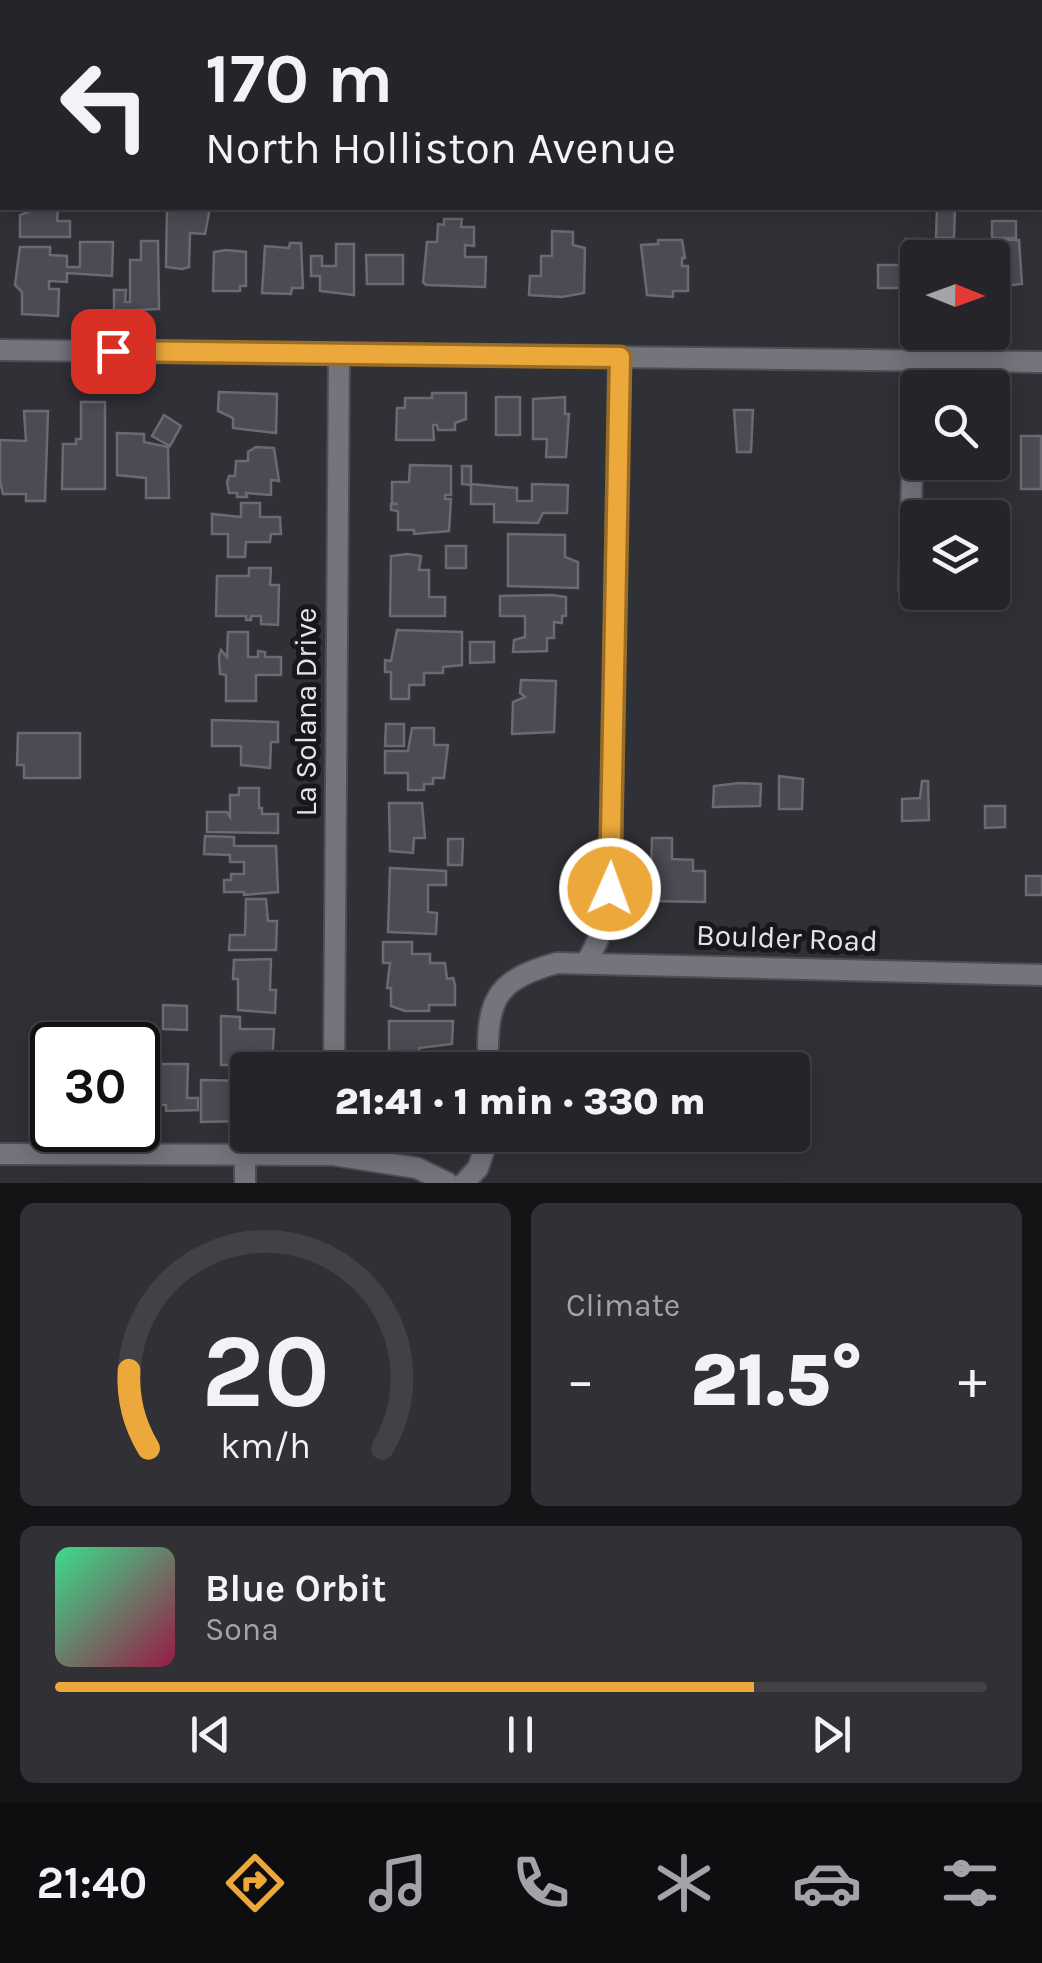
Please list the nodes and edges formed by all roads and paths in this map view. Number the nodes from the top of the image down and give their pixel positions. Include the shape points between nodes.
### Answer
1 (0, 350) edge
2 (339, 354) junction
3 (620, 357) junction
4 (915, 360) junction
5 (1042, 362) edge
6 (911, 500) edge
7 (587, 961) junction
8 (1042, 975) edge
9 (334, 1052) edge
10 (489, 1052) edge
11 (277, 1152) edge
12 (359, 1152) edge
13 (483, 1152) edge
14 (0, 1154) edge
15 (245, 1156) junction
16 (244, 1183) edge
17 (448, 1183) edge
18 (464, 1183) edge

1 - 2 street
2 - 3 street
2 - 9 street, La Solana Drive
3 - 4 street
3 - 7 street via 611,867 608,911
4 - 5 street
4 - 6 street
7 - 8 street, Boulder Road
7 - 10 street, Boulder Road via 523,972 502,987 491,1010
11 - 15 street
12 - 17 street
13 - 18 street
14 - 15 street
15 - 16 street

